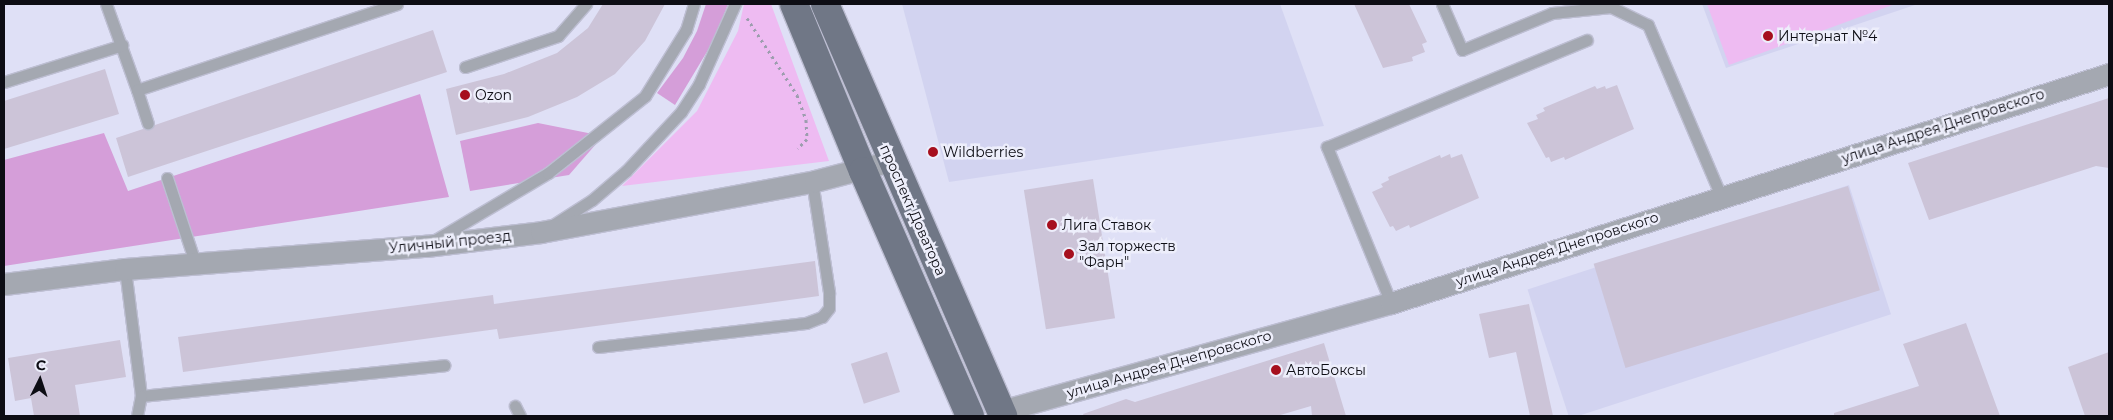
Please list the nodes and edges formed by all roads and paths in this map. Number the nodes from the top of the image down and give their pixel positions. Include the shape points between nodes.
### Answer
1 (106, 4) edge
2 (398, 4) edge
3 (586, 4) edge
4 (694, 4) edge
5 (735, 4) edge
6 (794, 4) edge
7 (825, 4) edge
8 (1442, 4) edge
9 (1550, 8) edge
10 (747, 18) dead end
11 (1587, 40) dead end
12 (122, 45) junction
13 (465, 67) dead end
14 (2109, 74) edge
15 (4, 82) edge
16 (137, 90) junction
17 (148, 122) dead end
18 (798, 148) dead end
19 (891, 161) junction
20 (863, 171) junction
21 (167, 178) dead end
22 (812, 181) junction
23 (1721, 196) junction
24 (541, 232) junction
25 (426, 246) junction
26 (196, 265) junction
27 (125, 269) junction
28 (4, 284) edge
29 (1390, 303) junction
30 (598, 347) dead end
31 (444, 366) dead end
32 (141, 396) junction
33 (1002, 413) edge
34 (137, 416) edge
35 (970, 416) edge

1 - 12 lane
2 - 16 lane
3 - 13 lane via 558,36
4 - 25 lane via 686,30 645,96 548,173
5 - 24 lane via 699,84 681,112 626,171 592,200
6 - 20 main road
7 - 19 main road, проспект Доватора
8 - 9 lane via 1462,50
9 - 23 lane via 1611,7 1648,25
10 - 18 path via 797,95 806,120 807,139
11 - 29 lane via 1327,147
12 - 15 lane
12 - 16 lane
14 - 23 street, улица Андрея Днепровского
16 - 17 lane
19 - 20 street, Уличный проезд
19 - 33 main road, проспект Доватора
20 - 22 street, Уличный проезд
20 - 35 main road
21 - 26 lane
22 - 24 street, Уличный проезд
22 - 30 lane via 829,292 828,308 822,317 806,324
23 - 29 street, улица Андрея Днепровского
24 - 25 street, Уличный проезд
25 - 26 street, Уличный проезд
26 - 27 street, Уличный проезд
27 - 28 street, Уличный проезд
27 - 32 lane
29 - 33 street, улица Андрея Днепровского
31 - 32 lane
32 - 34 lane

